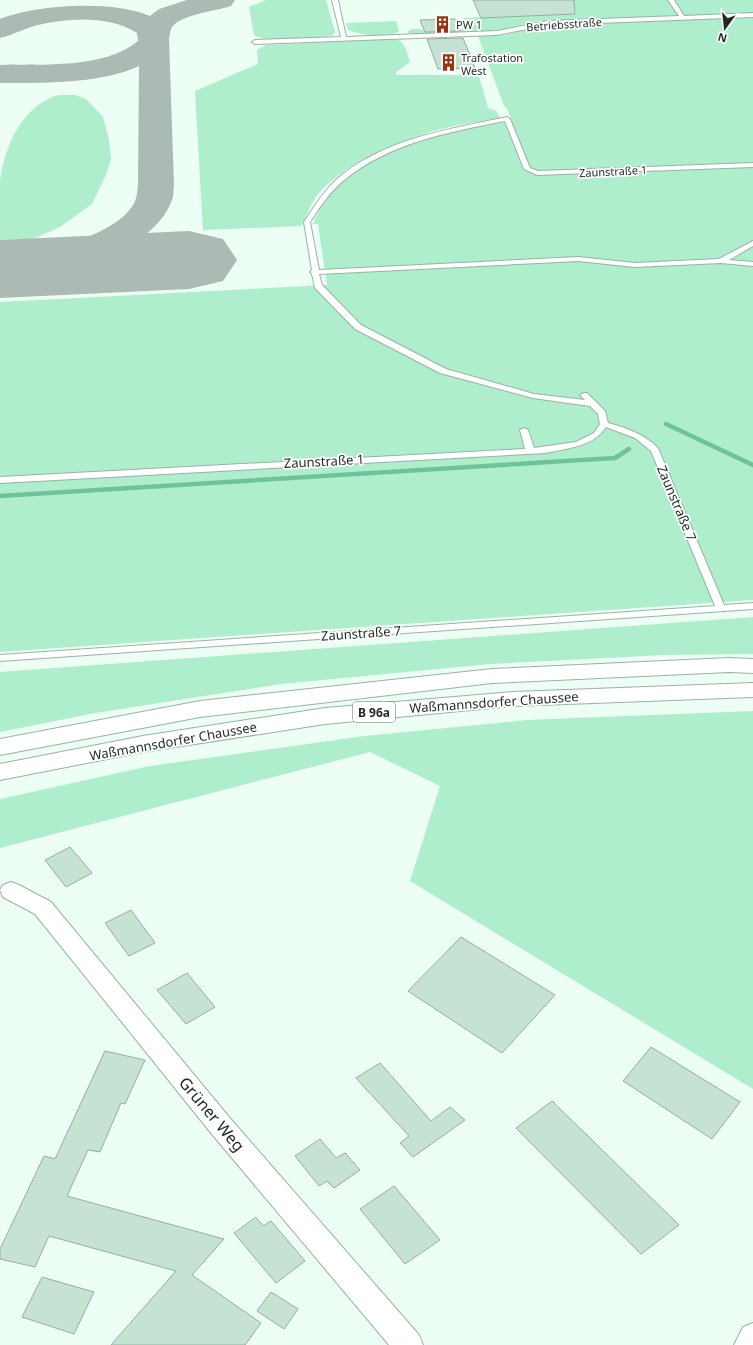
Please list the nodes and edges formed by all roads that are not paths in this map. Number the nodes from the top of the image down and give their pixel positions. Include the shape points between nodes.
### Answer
1 (334, 0) edge
2 (671, 0) edge
3 (753, 15) edge
4 (683, 18) junction
5 (344, 38) junction
6 (255, 42) dead end
7 (753, 165) edge
8 (753, 243) edge
9 (721, 260) junction
10 (753, 264) edge
11 (314, 272) junction
12 (584, 395) dead end
13 (594, 404) junction
14 (604, 424) junction
15 (524, 430) dead end
16 (530, 450) junction
17 (0, 480) edge
18 (753, 606) edge
19 (721, 609) junction
20 (0, 658) edge
21 (753, 666) edge
22 (753, 690) edge
23 (0, 747) edge
24 (0, 772) edge
25 (11, 891) dead end
26 (753, 1337) edge
27 (408, 1345) edge
28 (748, 1345) edge

1 - 5 lane
2 - 4 lane
3 - 4 lane, Betriebsstraße
4 - 5 lane, Betriebsstraße via 547,23 497,33
5 - 6 lane, Betriebsstraße
7 - 11 lane, Zaunstraße 1 via 537,174 527,169 508,119 439,133 367,161 338,181 322,199 308,222
8 - 9 lane
9 - 10 lane
9 - 11 lane via 635,266 578,259
11 - 13 lane via 318,286 358,326 443,371 533,396
12 - 13 lane
13 - 14 lane via 602,413
14 - 16 lane, Zaunstraße 1 via 597,435 578,444
14 - 19 lane, Zaunstraße 7 via 625,429 655,450
15 - 16 lane
16 - 17 lane, Zaunstraße 1
18 - 19 lane, Zaunstraße 7
19 - 20 lane, Zaunstraße 7
21 - 23 main road, Waßmannsdorfer Chaussee / B 96a via 492,676 200,709
22 - 24 main road, Waßmannsdorfer Chaussee / B 96a via 513,699 325,716 143,744
25 - 27 street, Grüner Weg via 43,908 220,1125
26 - 28 street

